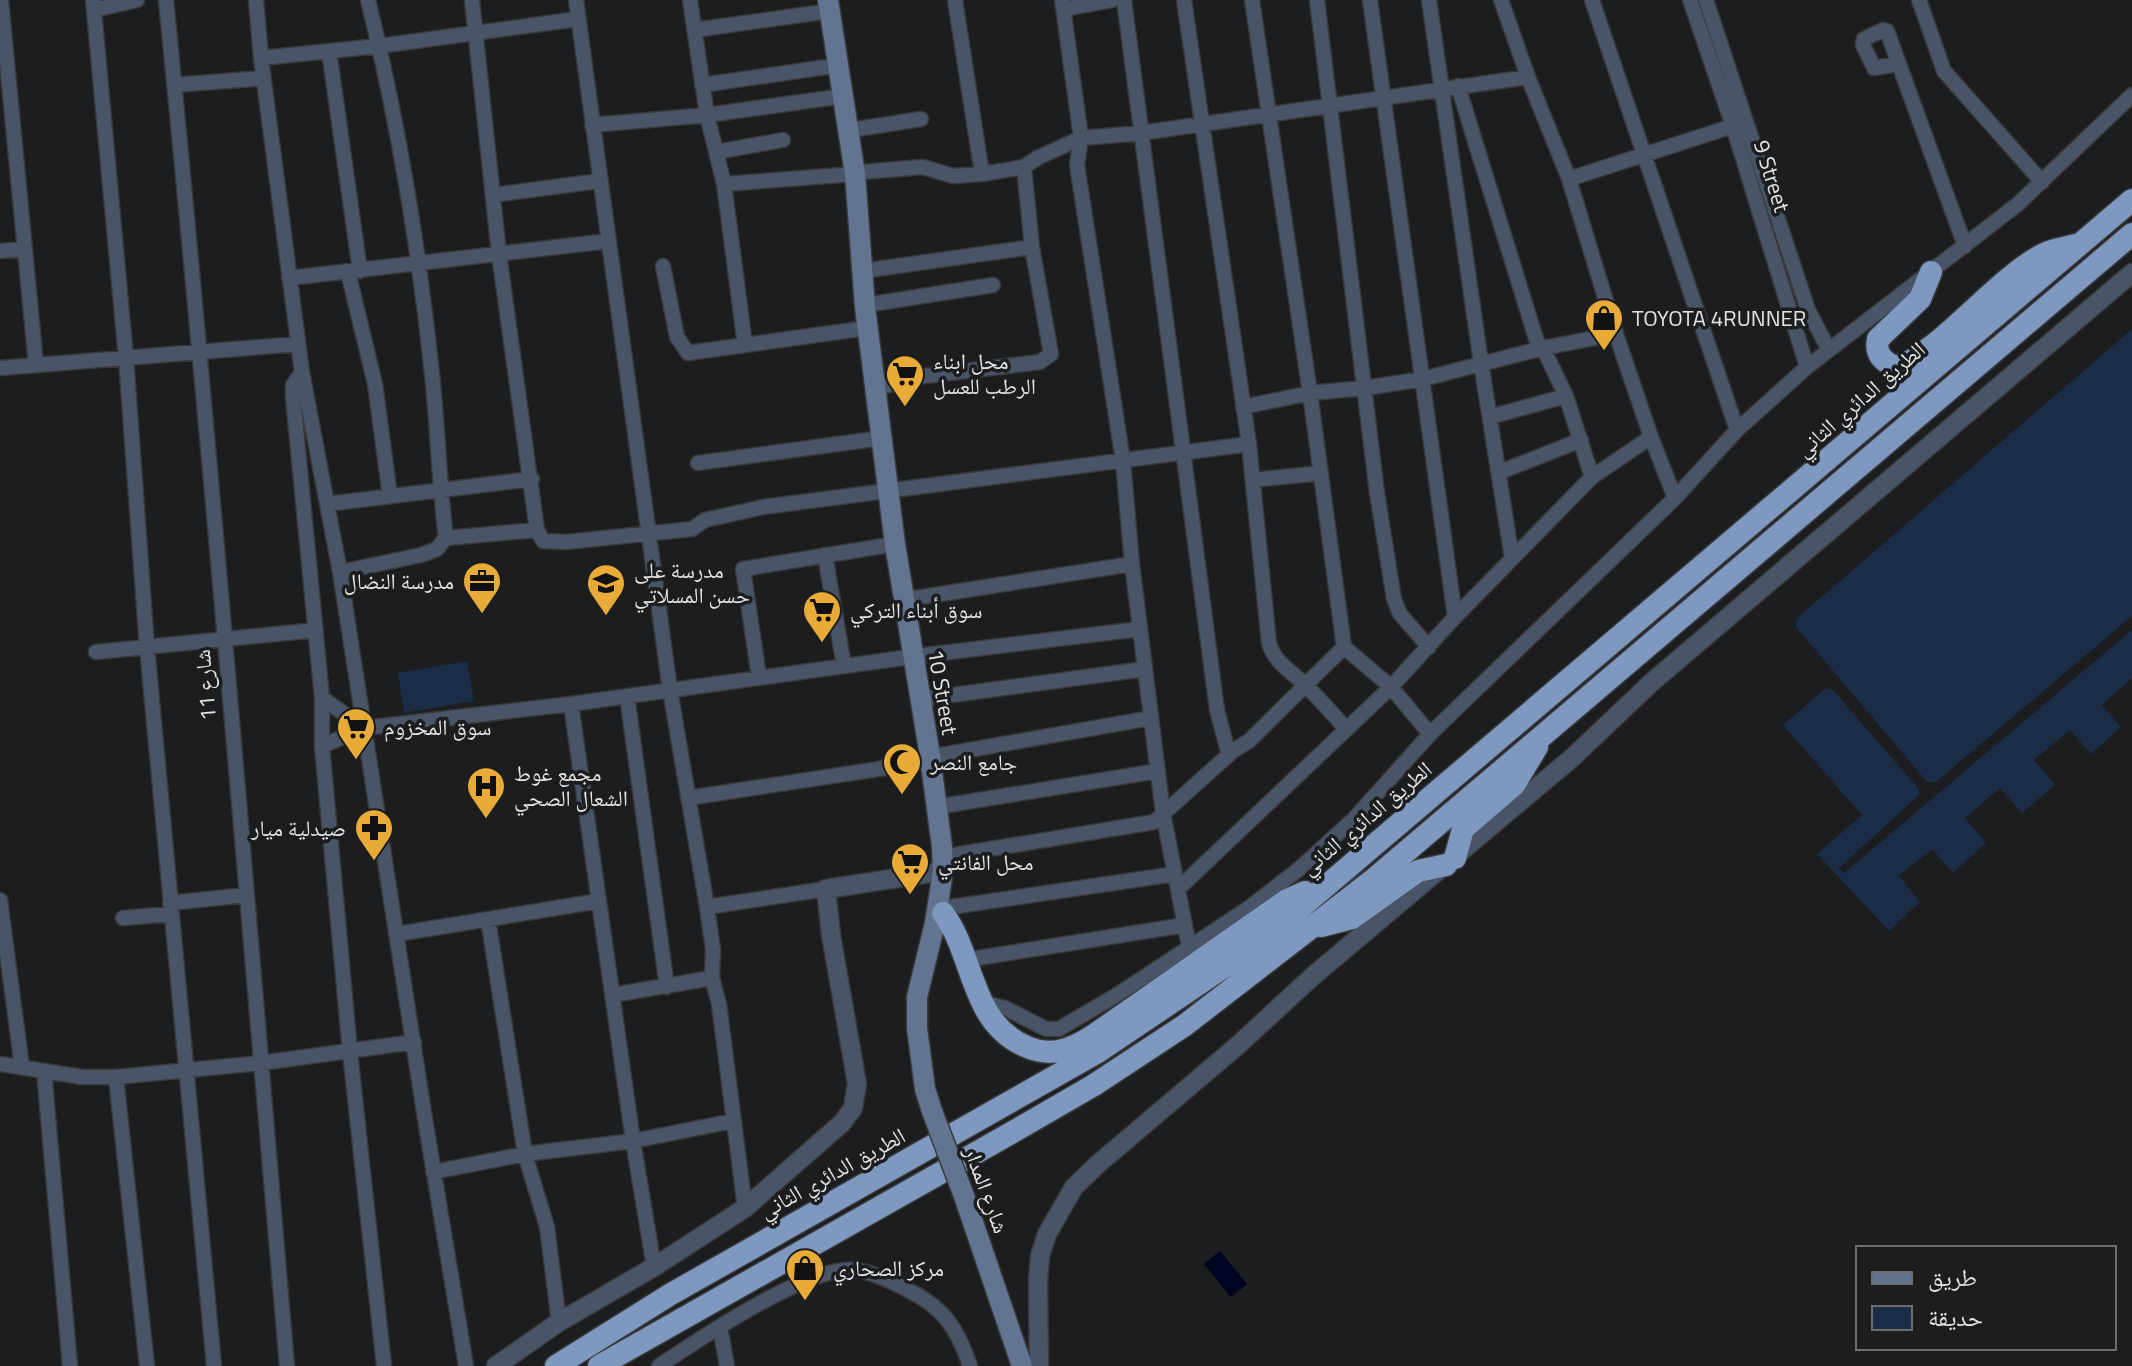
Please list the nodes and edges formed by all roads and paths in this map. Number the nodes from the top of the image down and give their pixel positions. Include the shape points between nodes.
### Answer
1 (1, 0) edge
2 (137, 0) edge
3 (166, 0) edge
4 (256, 0) edge
5 (368, 0) edge
6 (472, 0) edge
7 (576, 0) edge
8 (690, 0) edge
9 (955, 0) edge
10 (1112, 0) edge
11 (1124, 0) edge
12 (1184, 0) edge
13 (1252, 0) edge
14 (1317, 0) edge
15 (1370, 0) edge
16 (1429, 0) edge
17 (1501, 0) edge
18 (1592, 0) edge
19 (1690, 0) edge
20 (1706, 0) edge
21 (1919, 0) edge
22 (833, 4) edge
23 (94, 5) edge
24 (1063, 5) edge
25 (578, 19) junction
26 (694, 30) junction
27 (477, 31) junction
28 (2, 36) edge
29 (379, 46) junction
30 (329, 51) junction
31 (261, 58) junction
32 (1898, 64) dead end
33 (840, 65) junction
34 (1528, 77) junction
35 (264, 78) junction
36 (174, 85) junction
37 (702, 85) junction
38 (1458, 86) junction
39 (1441, 90) junction
40 (2132, 95) edge
41 (844, 96) junction
42 (1383, 97) junction
43 (1330, 105) junction
44 (1268, 114) junction
45 (707, 115) junction
46 (921, 119) dead end
47 (1202, 123) junction
48 (1740, 123) junction
49 (592, 125) junction
50 (857, 129) junction
51 (1141, 133) junction
52 (1081, 138) junction
53 (6, 139) edge
54 (783, 140) dead end
55 (716, 152) junction
56 (1643, 154) junction
57 (1024, 167) junction
58 (859, 173) junction
59 (982, 174) junction
60 (1569, 179) junction
61 (599, 181) junction
62 (2042, 182) junction
63 (724, 184) junction
64 (493, 195) junction
65 (2132, 200) edge
66 (2132, 234) edge
67 (609, 241) junction
68 (2083, 242) junction
69 (1965, 246) junction
70 (1032, 247) junction
71 (24, 249) junction
72 (0, 251) edge
73 (499, 254) junction
74 (419, 265) junction
75 (663, 266) dead end
76 (869, 270) junction
77 (354, 272) junction
78 (1931, 272) junction
79 (2132, 273) edge
80 (289, 278) junction
81 (993, 285) dead end
82 (872, 304) junction
83 (867, 328) junction
84 (1616, 334) junction
85 (298, 344) junction
86 (745, 345) junction
87 (1543, 348) junction
88 (200, 350) junction
89 (1829, 350) junction
90 (126, 358) junction
91 (1481, 363) junction
92 (36, 365) junction
93 (1807, 367) junction
94 (0, 368) edge
95 (302, 372) junction
96 (1423, 379) junction
97 (878, 387) junction
98 (1365, 388) junction
99 (1310, 393) junction
100 (1566, 396) junction
101 (1243, 407) junction
102 (1490, 417) junction
103 (1737, 430) junction
104 (1651, 437) junction
105 (882, 438) junction
106 (1581, 440) junction
107 (1249, 444) junction
108 (1184, 453) junction
109 (1123, 461) junction
110 (698, 463) dead end
111 (1500, 472) junction
112 (1321, 473) junction
113 (1592, 477) junction
114 (532, 479) junction
115 (1253, 480) junction
116 (441, 489) junction
117 (892, 491) junction
118 (390, 496) junction
119 (1675, 498) junction
120 (327, 504) junction
121 (537, 530) junction
122 (648, 534) junction
123 (446, 538) junction
124 (895, 544) junction
125 (825, 555) junction
126 (1512, 558) junction
127 (1132, 564) junction
128 (340, 572) junction
129 (909, 599) junction
130 (1455, 617) junction
131 (1140, 629) junction
132 (316, 630) junction
133 (223, 638) junction
134 (147, 647) junction
135 (1344, 647) junction
136 (1429, 647) junction
137 (96, 652) dead end
138 (915, 656) junction
139 (844, 666) junction
140 (1145, 669) junction
141 (759, 677) junction
142 (1307, 686) junction
143 (1391, 687) junction
144 (670, 690) junction
145 (627, 696) junction
146 (322, 698) junction
147 (923, 699) junction
148 (571, 704) junction
149 (1151, 718) junction
150 (364, 728) junction
151 (1346, 729) junction
152 (1430, 734) junction
153 (1544, 734) junction
154 (322, 746) junction
155 (1229, 755) junction
156 (933, 758) junction
157 (1158, 771) junction
158 (688, 798) junction
159 (942, 806) junction
160 (1163, 813) junction
161 (1450, 861) junction
162 (946, 864) junction
163 (1342, 874) junction
164 (1177, 881) junction
165 (826, 889) junction
166 (246, 895) junction
167 (0, 900) edge
168 (599, 901) junction
169 (707, 907) junction
170 (171, 908) junction
171 (943, 910) junction
172 (123, 918) dead end
173 (488, 919) junction
174 (1185, 925) junction
175 (1312, 928) junction
176 (397, 934) junction
177 (1189, 946) junction
178 (965, 960) junction
179 (712, 978) junction
180 (667, 987) junction
181 (612, 995) junction
182 (981, 1002) junction
183 (917, 1028) junction
184 (414, 1042) junction
185 (350, 1052) junction
186 (261, 1063) junction
187 (0, 1064) edge
188 (22, 1067) junction
189 (44, 1071) junction
190 (185, 1071) junction
191 (116, 1077) junction
192 (733, 1121) junction
193 (633, 1141) junction
194 (525, 1154) junction
195 (433, 1172) junction
196 (745, 1208) junction
197 (654, 1267) junction
198 (559, 1322) junction
199 (720, 1327) junction
200 (70, 1366) edge
201 (147, 1366) edge
202 (214, 1366) edge
203 (287, 1366) edge
204 (384, 1366) edge
205 (466, 1366) edge
206 (496, 1366) edge
207 (556, 1366) edge
208 (599, 1366) edge
209 (659, 1366) edge
210 (727, 1366) edge
211 (970, 1366) edge
212 (1022, 1366) edge
213 (1039, 1366) edge

1 - 28 street
2 - 23 street
3 - 36 street, شارع 11
4 - 31 street
5 - 29 street
6 - 27 street
7 - 25 street
8 - 26 street
9 - 59 street
10 - 24 street
11 - 51 street
12 - 47 street
13 - 44 street
14 - 43 street
15 - 42 street
16 - 39 street
17 - 34 street
18 - 56 street
19 - 48 street, 9 Street
20 - 48 street, 9 Street
21 - 62 street via 1944,71
22 - 26 street
22 - 33 main road, 10 Street
22 - 50 main road, 10 Street
23 - 90 street
24 - 52 street
25 - 27 street
25 - 49 street
26 - 37 street
27 - 29 street
27 - 64 street
28 - 53 street
29 - 30 street
29 - 74 street
30 - 31 street
30 - 77 street
31 - 35 street
32 - 69 street
33 - 37 street
33 - 41 main road, 10 Street
34 - 38 street
34 - 60 street
35 - 36 street
35 - 80 street
36 - 88 street, شارع 11
37 - 45 street
38 - 39 street
38 - 87 street
39 - 42 street
39 - 91 street
40 - 62 street
41 - 45 street
41 - 58 main road, 10 Street
42 - 43 street
42 - 96 street
43 - 44 street
43 - 98 street
44 - 47 street
44 - 99 street
45 - 49 street
45 - 55 street
46 - 50 street
47 - 51 street
47 - 101 street
48 - 56 street
48 - 89 street, 9 Street via 1808,310
48 - 93 street, 9 Street
49 - 61 street
50 - 58 main road, 10 Street
51 - 52 street
51 - 108 street
52 - 57 street
52 - 109 street via 1077,165
53 - 71 street
54 - 55 street
55 - 63 street
56 - 60 street
56 - 103 street
57 - 59 street
57 - 70 street
58 - 59 street via 923,167 953,176
58 - 63 street
58 - 76 main road, 10 Street
58 - 83 main road, 10 Street
60 - 84 street
61 - 64 street
61 - 67 street
62 - 69 street
63 - 86 street
64 - 73 street
65 - 68 highway, الطريق الدائري الثاني
66 - 153 highway
67 - 73 street
67 - 122 street
68 - 78 highway via 2045,254 1949,333 1894,367 1879,355 1878,339 1920,299
68 - 163 highway, الطريق الدائري الثاني
69 - 78 street
70 - 76 street
70 - 97 street via 1051,354 1040,362 916,377
71 - 72 street
71 - 92 street
73 - 74 street
73 - 114 street
74 - 77 street
74 - 116 street
75 - 86 street via 677,337 688,353
76 - 82 main road, 10 Street
77 - 80 street
77 - 118 street
78 - 89 street
79 - 161 street
80 - 85 street
81 - 82 street
82 - 97 main road, 10 Street
83 - 86 street
83 - 97 main road, 10 Street
84 - 87 street
84 - 104 street
85 - 88 street
85 - 95 street
87 - 91 street
87 - 100 street
88 - 90 street
88 - 133 street, شارع 11
89 - 93 street
90 - 92 street
90 - 134 street
91 - 96 street
91 - 102 street
92 - 94 street
93 - 103 street
95 - 120 street
95 - 132 street via 293,385 293,397
96 - 98 street
96 - 130 street
97 - 105 main road, 10 Street
97 - 117 main road, 10 Street
98 - 99 street
98 - 136 street via 1394,599
99 - 101 street
99 - 112 street
100 - 102 street
100 - 106 street
101 - 107 street
102 - 111 street
103 - 119 street
104 - 113 street
104 - 119 street
105 - 110 street
105 - 117 main road, 10 Street
106 - 111 street
106 - 113 street
107 - 108 street
107 - 115 street
108 - 109 street
108 - 155 street via 1217,710
109 - 117 street
109 - 127 street
111 - 126 street
112 - 115 street
112 - 135 street
113 - 126 street
114 - 116 street
114 - 121 street
115 - 142 street via 1271,649 1278,662
116 - 118 street
116 - 123 street
117 - 122 street via 763,507 705,520 692,529
117 - 124 main road, 10 Street
117 - 129 main road, 10 Street
118 - 120 street
119 - 152 street
120 - 128 street
121 - 122 street via 550,543
121 - 123 street
122 - 144 street
123 - 128 street via 437,549 421,555
124 - 125 street
124 - 138 main road, 10 Street
125 - 139 street
125 - 141 street via 743,569
126 - 130 street
127 - 129 street
127 - 131 street
128 - 150 street
129 - 138 main road, 10 Street
130 - 136 street
131 - 138 street
131 - 140 street
132 - 133 street
132 - 146 street
133 - 134 street
133 - 166 street, شارع 11
134 - 137 street
134 - 170 street
135 - 142 street
135 - 143 street
136 - 143 street
138 - 139 street
138 - 147 main road, 10 Street
138 - 156 main road, 10 Street
139 - 141 street
140 - 147 street
140 - 149 street
141 - 144 street
142 - 151 street
142 - 155 street
143 - 151 street
143 - 152 street
144 - 145 street
144 - 158 street
145 - 148 street
145 - 180 street
146 - 150 street
146 - 154 street
147 - 156 main road, 10 Street
148 - 150 street
148 - 168 street
149 - 156 street
149 - 157 street
150 - 154 street
150 - 176 street
151 - 164 street
152 - 177 street via 1354,819 1299,869
153 - 161 highway via 1514,785 1463,829
153 - 175 highway
154 - 185 street
155 - 160 street
156 - 158 street
156 - 159 main road, 10 Street
156 - 162 main road, 10 Street
157 - 159 street
157 - 160 street
158 - 169 street
159 - 162 main road, 10 Street
160 - 162 street via 1154,822
160 - 164 street
161 - 175 highway via 1407,877 1352,918
161 - 213 street via 1074,1187 1056,1214 1040,1256
162 - 165 street
162 - 171 main road, 10 Street
162 - 183 main road, 10 Street via 917,997
163 - 182 highway via 1287,900 1078,1046 1039,1052 1020,1044 990,1020
163 - 207 highway, الطريق الدائري الثاني via 1258,944 1098,1052 698,1279
164 - 171 street
164 - 174 street
165 - 169 street
165 - 196 street via 857,1084 853,1108
166 - 170 street
166 - 186 street, شارع 11
167 - 188 street
168 - 173 street
168 - 181 street
169 - 179 street
170 - 172 street
170 - 190 street
171 - 178 highway
171 - 183 main road, 10 Street
173 - 176 street
173 - 194 street
174 - 177 street
174 - 178 street
175 - 208 highway via 1185,1025 1094,1085
176 - 184 street
177 - 182 street via 1053,1031
178 - 182 highway
179 - 180 street
179 - 192 street
180 - 181 street
181 - 193 street
183 - 212 main road, شارع المدار, bridge via 925,1089
184 - 185 street
184 - 195 street
185 - 186 street
185 - 204 street
186 - 190 street
186 - 203 street, شارع 11
187 - 188 street
188 - 189 street
189 - 191 street
189 - 200 street
190 - 191 street
190 - 202 street
191 - 201 street
192 - 193 street
192 - 196 street
193 - 194 street
193 - 197 street
194 - 195 street
194 - 198 street via 547,1227
195 - 205 street
196 - 197 street
197 - 198 street
198 - 206 street
199 - 209 street
199 - 210 street
199 - 211 street via 797,1286 855,1270 929,1301 960,1337

